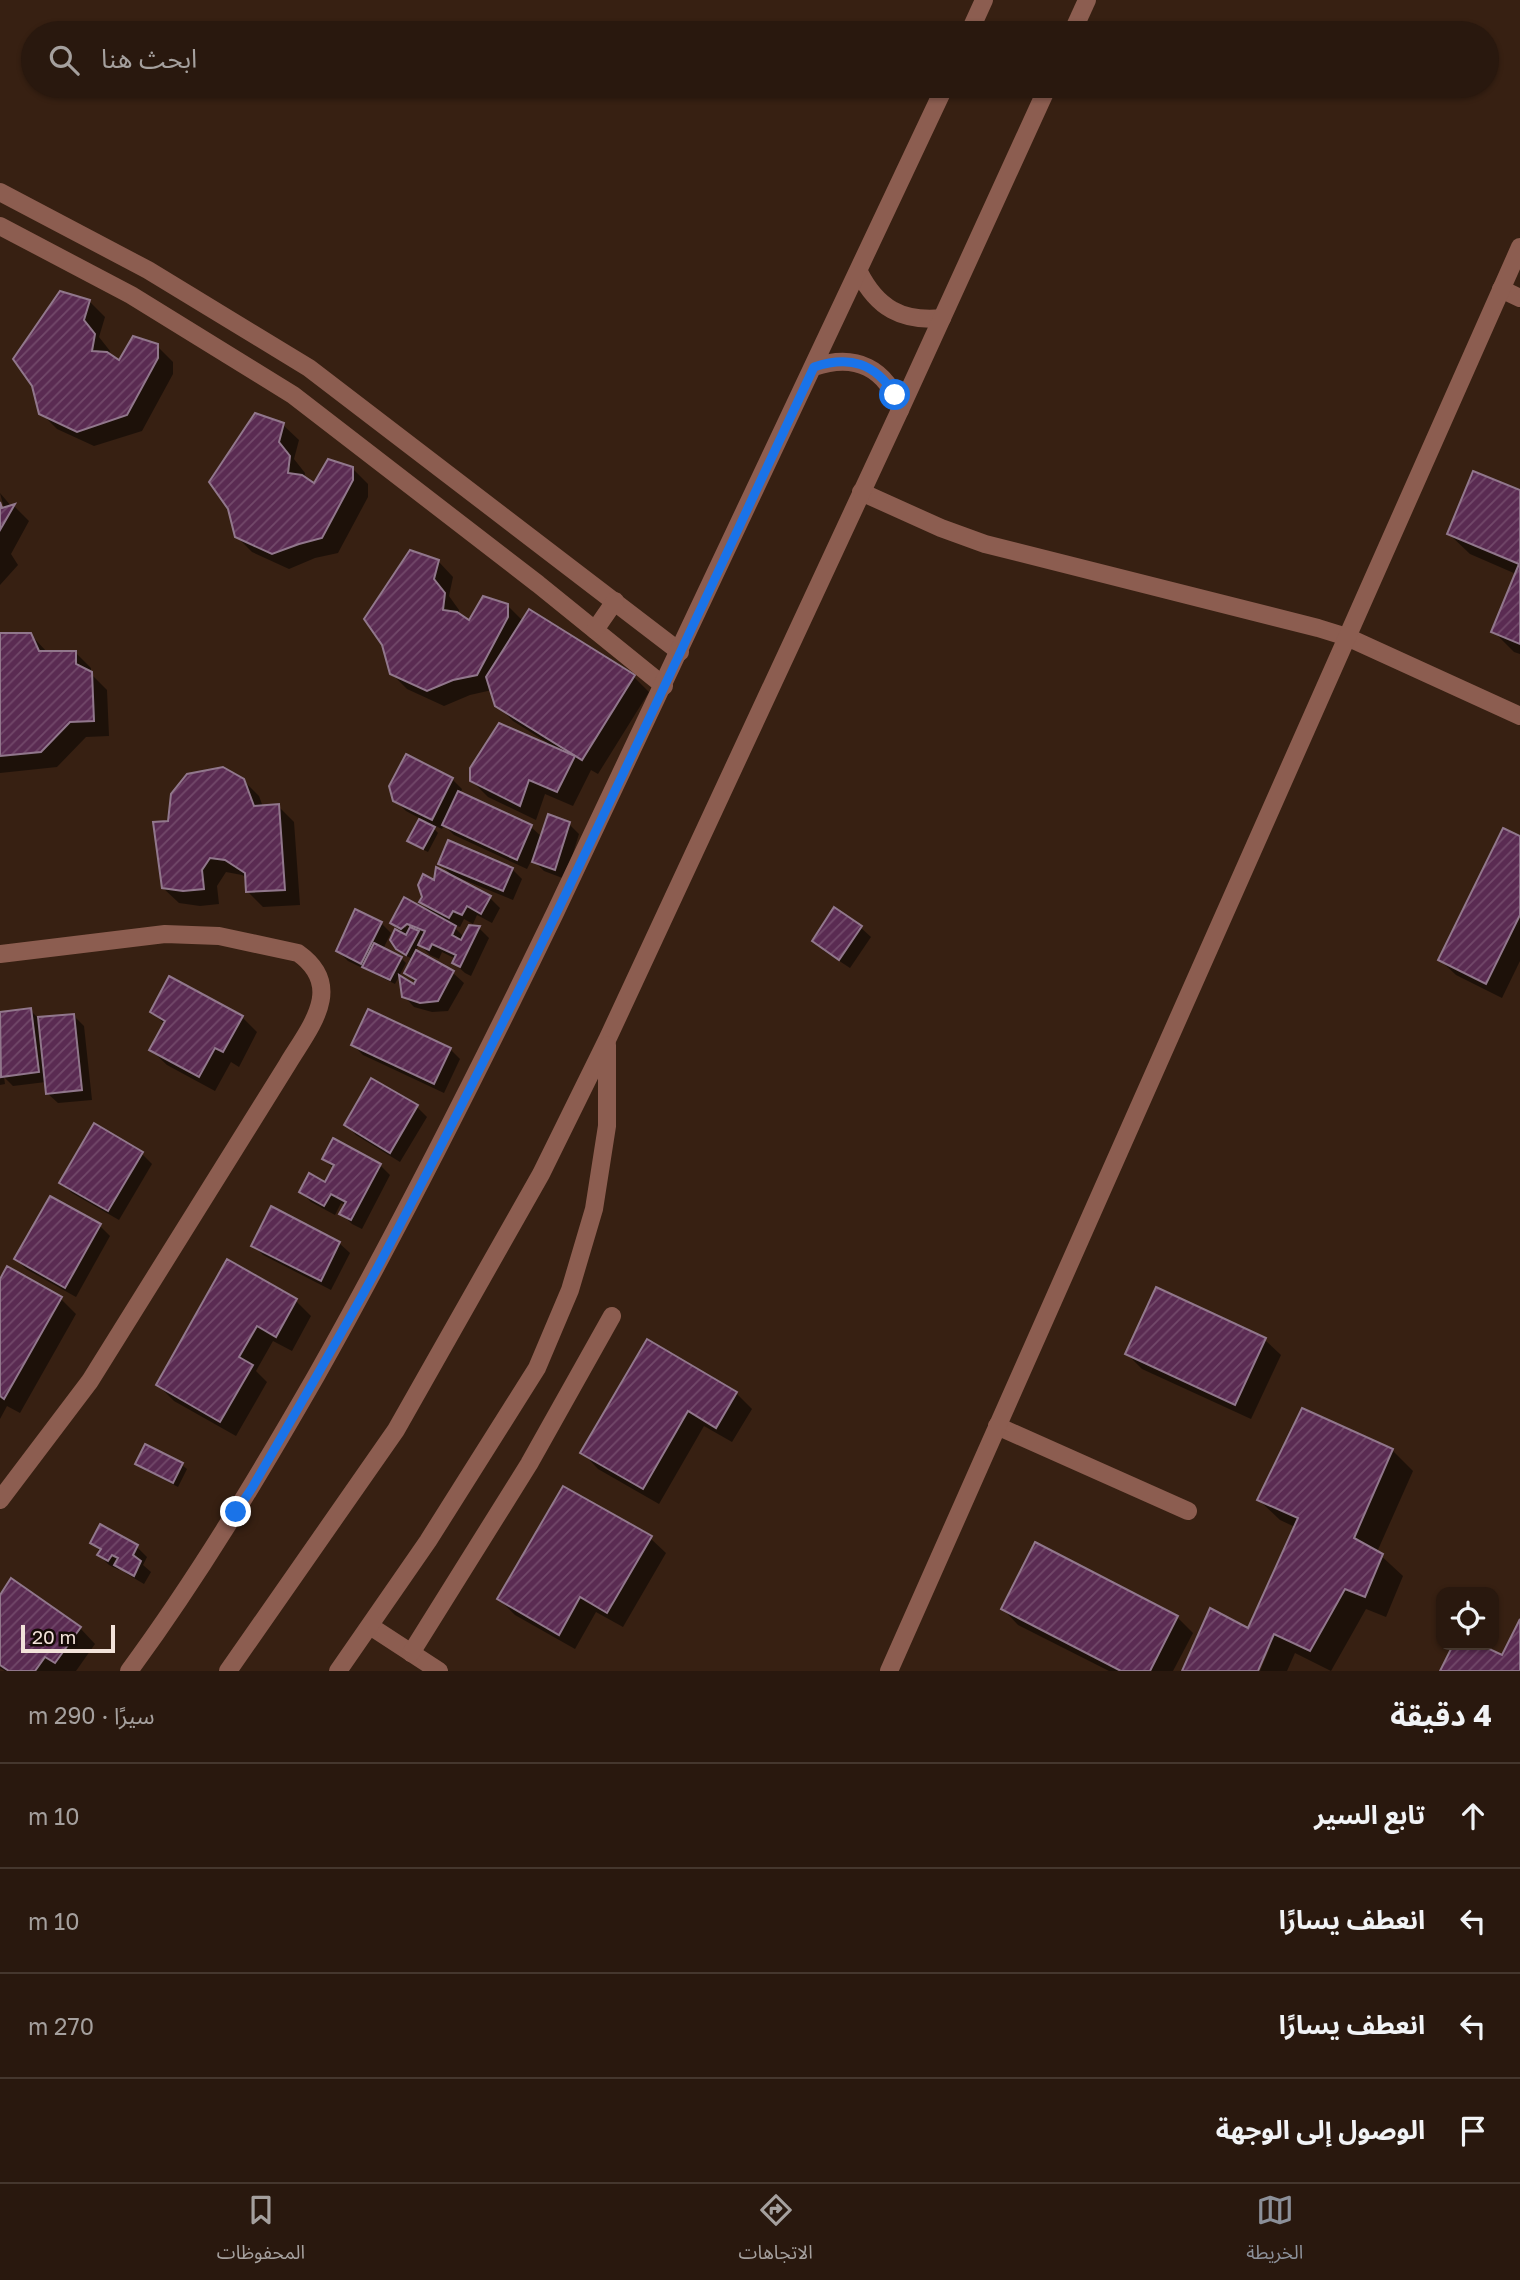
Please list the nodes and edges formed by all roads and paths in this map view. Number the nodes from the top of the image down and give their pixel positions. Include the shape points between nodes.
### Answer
1 (984, 0) edge
2 (1087, 0) edge
3 (974, 21) edge
4 (1077, 21) edge
5 (939, 98) edge
6 (1043, 98) edge
7 (0, 192) edge
8 (0, 226) edge
9 (1520, 247) edge
10 (859, 272) junction
11 (1501, 289) junction
12 (1520, 298) edge
13 (942, 318) junction
14 (814, 367) junction
15 (900, 410) junction
16 (861, 492) junction
17 (615, 601) junction
18 (595, 630) junction
19 (1347, 637) junction
20 (680, 652) junction
21 (664, 686) junction
22 (1520, 716) edge
23 (0, 954) edge
24 (607, 1040) junction
25 (612, 1316) dead end
26 (997, 1426) junction
27 (0, 1500) edge
28 (1188, 1511) dead end
29 (370, 1626) junction
30 (411, 1653) junction
31 (896, 1669) edge
32 (129, 1671) edge
33 (228, 1671) edge
34 (338, 1671) edge
35 (439, 1671) edge

1 - 3 street
2 - 4 street
5 - 10 street
6 - 13 street
7 - 17 street via 148,270 309,368
8 - 18 street via 131,295 293,394
9 - 11 street
10 - 13 street via 879,302 894,311 925,320
10 - 14 street
11 - 12 street
11 - 19 street
13 - 15 street
14 - 15 street via 845,361 875,371 887,382
14 - 20 street
15 - 16 street
16 - 19 street via 985,544
16 - 24 street
17 - 18 street
17 - 20 street
18 - 21 street
19 - 22 street
19 - 26 street
20 - 21 street
21 - 32 street via 379,1265 252,1488
23 - 27 street via 165,934 219,936 298,953 317,971 323,993 287,1065 90,1381
24 - 29 street via 607,1126 594,1209 570,1290 537,1368
24 - 33 street via 541,1174 396,1430
25 - 30 street via 529,1464
26 - 28 street
26 - 31 street
29 - 30 street
29 - 34 street
30 - 35 street

